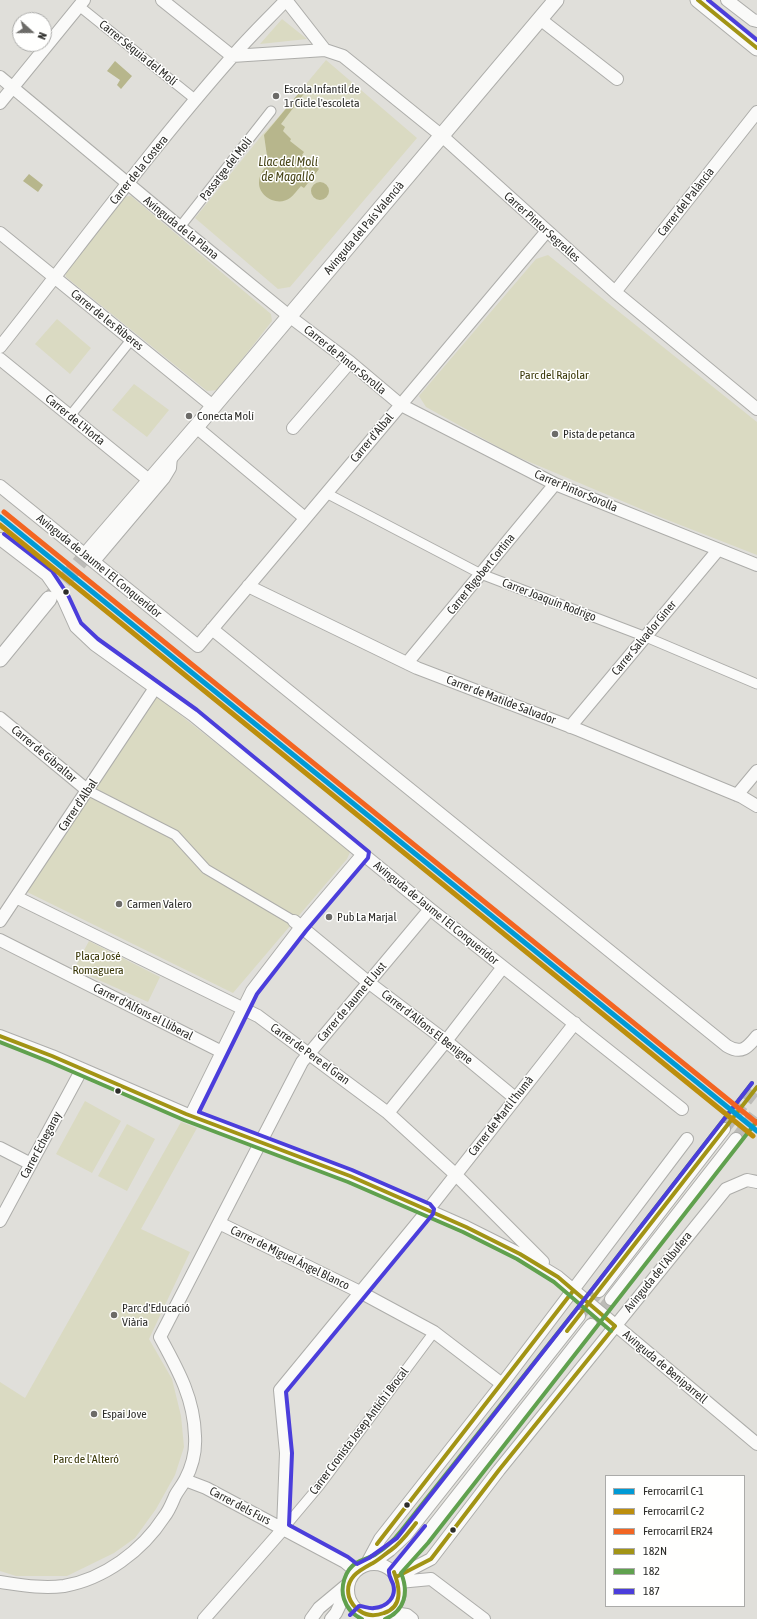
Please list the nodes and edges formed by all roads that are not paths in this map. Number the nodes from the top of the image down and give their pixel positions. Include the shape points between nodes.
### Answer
1 (162, 0) edge
2 (286, 0) edge
3 (556, 0) edge
4 (698, 0) edge
5 (727, 0) edge
6 (82, 3) edge
7 (540, 19) junction
8 (757, 21) edge
9 (757, 48) edge
10 (325, 50) junction
11 (232, 56) junction
12 (0, 77) edge
13 (617, 79) dead end
14 (13, 87) junction
15 (196, 100) junction
16 (0, 104) edge
17 (271, 111) dead end
18 (757, 112) edge
19 (442, 136) junction
20 (127, 184) junction
21 (180, 227) junction
22 (547, 231) junction
23 (0, 233) edge
24 (55, 278) junction
25 (615, 292) junction
26 (289, 316) junction
27 (131, 340) junction
28 (0, 347) edge
29 (0, 359) edge
30 (350, 362) junction
31 (401, 405) junction
32 (214, 407) junction
33 (757, 409) edge
34 (70, 416) junction
35 (196, 427) junction
36 (292, 428) dead end
37 (171, 456) junction
38 (150, 481) junction
39 (555, 484) junction
40 (0, 486) edge
41 (326, 493) junction
42 (305, 518) junction
43 (0, 539) edge
44 (718, 550) junction
45 (92, 556) junction
46 (757, 565) edge
47 (481, 574) junction
48 (248, 586) junction
49 (50, 599) tunnel mouth
50 (212, 629) junction
51 (646, 637) junction
52 (198, 646) joint
53 (0, 659) edge
54 (407, 663) junction
55 (757, 684) edge
56 (155, 688) junction
57 (0, 718) edge
58 (570, 727) junction
59 (757, 771) edge
60 (87, 790) junction
61 (737, 795) junction
62 (757, 806) edge
63 (363, 854) junction
64 (16, 897) junction
65 (430, 909) junction
66 (0, 921) edge
67 (297, 924) junction
68 (0, 940) edge
69 (503, 967) junction
70 (368, 982) junction
71 (243, 1009) junction
72 (575, 1023) junction
73 (0, 1036) edge
74 (757, 1036) edge
75 (446, 1041) junction
76 (222, 1052) junction
77 (309, 1054) junction
78 (82, 1069) junction
79 (515, 1098) junction
80 (682, 1110) dead end
81 (388, 1112) junction
82 (191, 1116) junction
83 (724, 1128) tunnel mouth
84 (687, 1139) dead end
85 (736, 1139) tunnel mouth
86 (261, 1143) junction
87 (0, 1148) edge
88 (30, 1164) junction
89 (455, 1174) junction
90 (757, 1182) edge
91 (428, 1210) junction
92 (0, 1221) edge
93 (219, 1223) junction
94 (558, 1277) junction
95 (573, 1291) junction
96 (599, 1291) tunnel mouth
97 (360, 1292) junction
98 (611, 1299) tunnel mouth
99 (579, 1316) tunnel mouth
100 (591, 1325) tunnel mouth
101 (615, 1326) junction
102 (434, 1332) junction
103 (502, 1384) junction
104 (757, 1444) edge
105 (185, 1480) junction
106 (283, 1529) junction
107 (364, 1567) junction
108 (397, 1577) junction
109 (0, 1582) edge
110 (349, 1585) junction
111 (387, 1612) junction
112 (358, 1615) edge
113 (204, 1619) edge
114 (310, 1619) edge
115 (331, 1619) edge
116 (412, 1619) edge
117 (484, 1619) edge

1 - 11 street
2 - 10 street
2 - 11 street, Carrer de la Costera
3 - 7 street, Avinguda del País Valencià
4 - 9 street
5 - 8 street
6 - 14 street
6 - 15 street, Carrer Séquia del Molí
7 - 13 street
7 - 19 street, Avinguda del País Valencià
10 - 11 street, Carrer Pintor Segrelles
10 - 19 street, Carrer Pintor Segrelles via 343,56
11 - 15 street, Carrer de la Costera
12 - 14 street, Avinguda de la Plana
14 - 16 street
14 - 20 street, Avinguda de la Plana
15 - 20 street, Carrer de la Costera
17 - 21 street, Passatge del Molí
18 - 25 street, Carrer del Palància
19 - 22 street, Carrer Pintor Segrelles
19 - 26 street, Avinguda del País Valencià
20 - 21 street, Avinguda de la Plana
20 - 24 street, Carrer de la Costera
21 - 26 street, Avinguda de la Plana
22 - 25 street, Carrer Pintor Segrelles
22 - 31 street, Carrer d'Albal
23 - 24 street, Carrer de les Riberes
24 - 27 street, Carrer de les Riberes
24 - 28 street, Carrer de la Costera
25 - 33 street, Carrer Pintor Segrelles
26 - 30 street, Carrer de Pintor Sorolla
26 - 32 street, Avinguda del País Valencià
27 - 32 street, Carrer de les Riberes
27 - 34 street
29 - 34 street, Carrer de L'Horta
30 - 31 street, Carrer de Pintor Sorolla
30 - 36 street
31 - 39 street, Carrer Pintor Sorolla
31 - 41 street, Carrer d'Albal
32 - 35 street, Avinguda del País Valencià
34 - 38 street, Carrer de L'Horta
35 - 37 street, Avinguda del País Valencià
35 - 42 street
37 - 38 street, Avinguda del País Valencià
37 - 45 street, Avinguda del País Valencià via 170,468 164,478
38 - 45 street, Avinguda del País Valencià
39 - 44 street, Carrer Pintor Sorolla
39 - 47 street, Carrer Rigobert Cortina
40 - 45 street, Avinguda de Jaume I El Conqueridor
41 - 42 street, Carrer d'Albal
41 - 47 street, Carrer Joaquín Rodrigo
42 - 48 street, Carrer d'Albal
43 - 56 street, Avinguda de Jaume I El Conqueridor via 47,575 63,598 76,627 94,644
44 - 46 street, Carrer Pintor Sorolla
44 - 51 street, Carrer Salvador Giner
45 - 52 street, Avinguda de Jaume I El Conqueridor
47 - 51 street, Carrer Joaquín Rodrigo
47 - 54 street, Carrer Rigobert Cortina
48 - 50 street, Carrer d'Albal
48 - 54 street, Carrer de Matilde Salvador
49 - 53 street
50 - 52 street, Carrer d'Albal
50 - 74 street via 727,1046 739,1050 748,1047
51 - 55 street, Carrer Joaquín Rodrigo
51 - 58 street, Carrer Salvador Giner
54 - 58 street, Carrer de Matilde Salvador
56 - 60 street, Carrer d'Albal
56 - 63 street, Avinguda de Jaume I El Conqueridor via 193,714
57 - 60 street, Carrer de Gibraltar
58 - 61 street, Carrer de Matilde Salvador
59 - 61 street
60 - 64 street, Carrer d'Albal
60 - 67 street via 175,835 206,869
61 - 62 street, Carrer de Matilde Salvador
63 - 65 street, Avinguda de Jaume I El Conqueridor
63 - 67 street
64 - 66 street, Carrer d'Albal
64 - 71 street, Carrer de Pere el Gran
65 - 69 street, Avinguda de Jaume I El Conqueridor
65 - 70 street, Carrer de Jaume El Just
67 - 70 street, Carrer d'Alfons El Benigne
67 - 71 street via 252,991
68 - 76 street, Carrer d'Alfons el Lliberal
69 - 72 street, Avinguda de Jaume I El Conqueridor
69 - 75 street
70 - 75 street, Carrer d'Alfons El Benigne
70 - 77 street, Carrer de Jaume El Just
71 - 76 street
71 - 77 street, Carrer de Pere el Gran via 258,1016
72 - 79 street, Carrer de Martí l'humà
72 - 80 street, Avinguda de Jaume I El Conqueridor
73 - 78 street
75 - 79 street, Carrer d'Alfons El Benigne
75 - 81 street
76 - 82 street
77 - 81 street, Carrer de Pere el Gran
77 - 86 street, Carrer de Jaume El Just via 302,1062
78 - 82 street
78 - 88 street, Carrer Echegaray
79 - 89 street, Carrer de Martí l'humà
81 - 89 street, Carrer de Pere el Gran
82 - 86 street
83 - 96 street
84 - 95 street
85 - 98 street, Avinguda de l'Albufera
86 - 91 street via 350,1176
86 - 93 street, Carrer de Jaume El Just
87 - 88 street
88 - 92 street, Carrer Echegaray
89 - 91 street, Carrer de Martí l'humà
89 - 94 street, Carrer de Pere el Gran
90 - 101 street, Avinguda de l'Albufera via 747,1180 726,1189
91 - 94 street via 520,1254
91 - 97 street, Carrer de Martí l'humà
93 - 97 street, Carrer de Miguel Ángel Blanco
93 - 105 street, Carrer de Jaume El Just via 160,1337 181,1376 193,1408 196,1438 193,1458
94 - 95 street, Avinguda de Beniparrell
95 - 101 street, Avinguda de Beniparrell
95 - 103 street
97 - 102 street, Carrer de Miguel Ángel Blanco
97 - 106 street, Carrer de Martí l'humà via 280,1390 286,1453
99 - 107 street via 406,1535 395,1546
100 - 108 street via 423,1539
101 - 104 street, Avinguda de Beniparrell
101 - 108 street, Avinguda de l'Albufera via 431,1559
102 - 103 street, Carrer de Miguel Ángel Blanco
102 - 106 street, Carrer Cronista Josep Antich i Brocal via 320,1485
103 - 107 street via 380,1539
105 - 106 street, Carrer dels Furs via 206,1488
105 - 109 street via 164,1517 140,1546 114,1566 88,1580 63,1586 33,1587
106 - 107 street, Carrer dels Furs via 345,1562
106 - 113 street
107 - 108 street via 380,1564
107 - 110 street
108 - 111 street via 400,1591 398,1600
108 - 117 street via 430,1579
110 - 112 street via 351,1601
110 - 114 street via 319,1608
110 - 115 street
111 - 112 street via 375,1616
111 - 116 street via 407,1615

